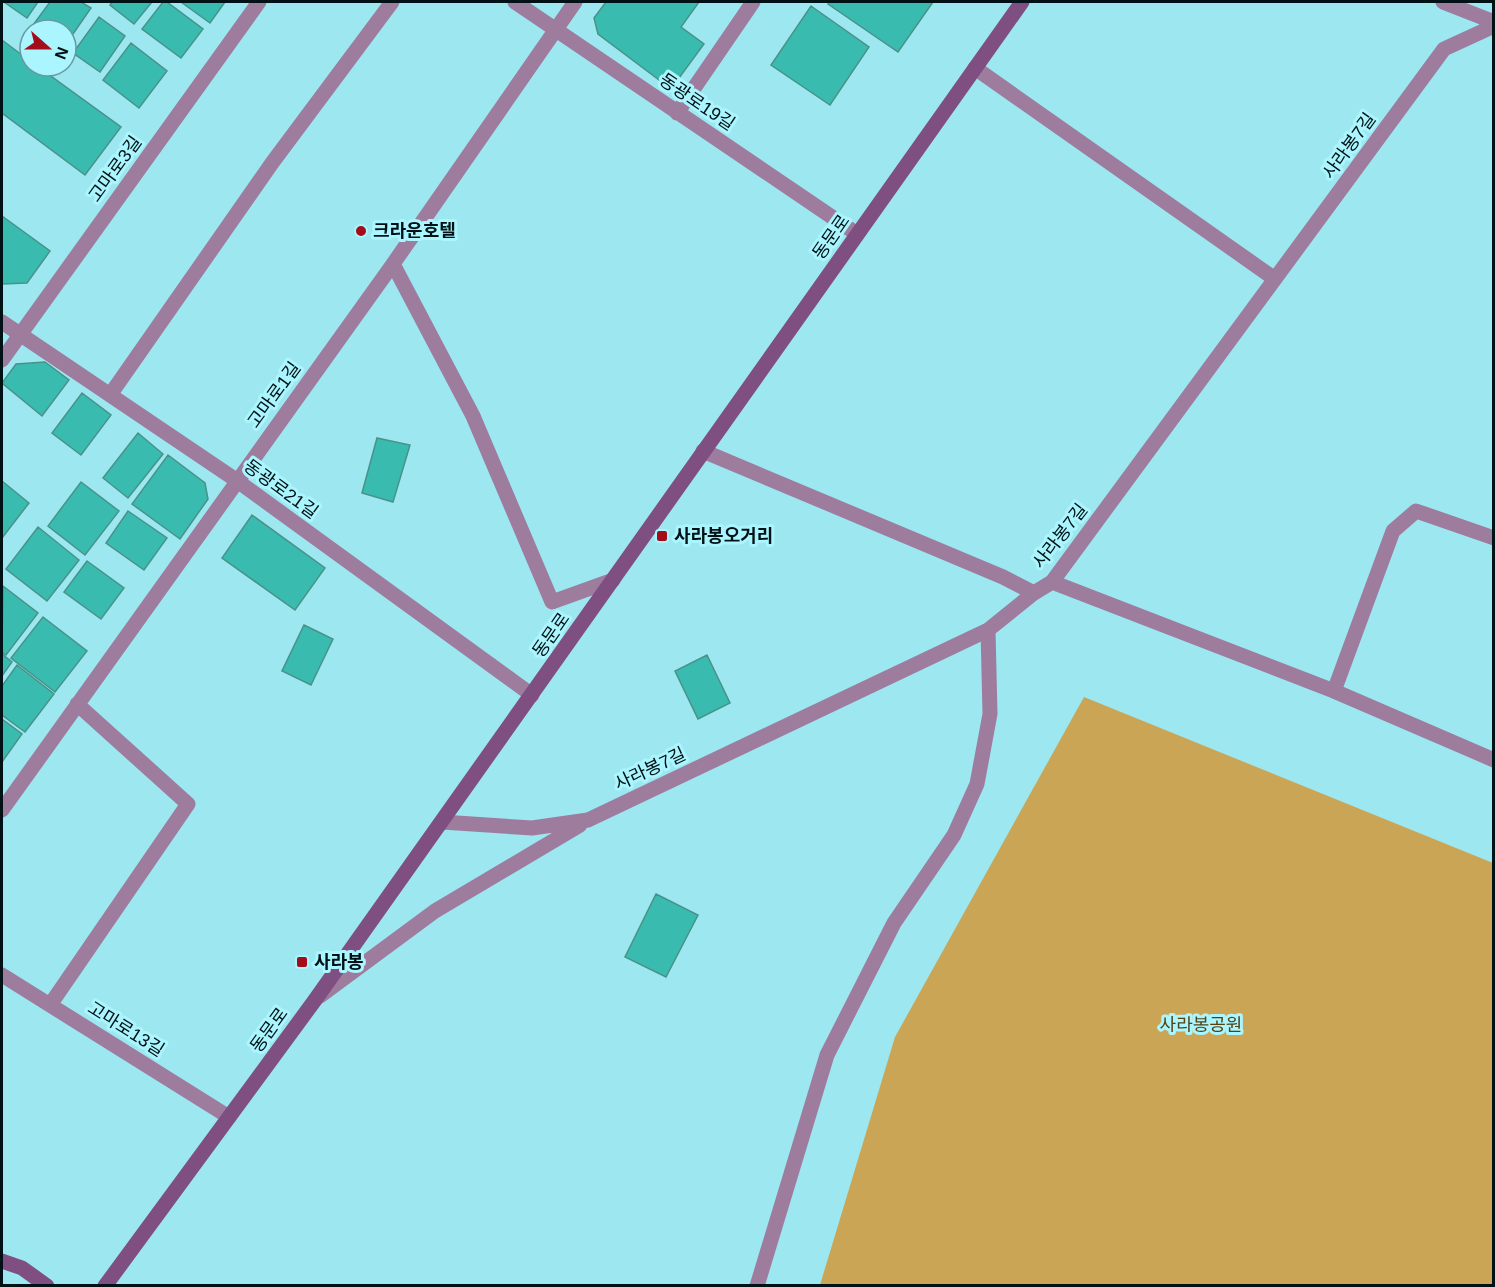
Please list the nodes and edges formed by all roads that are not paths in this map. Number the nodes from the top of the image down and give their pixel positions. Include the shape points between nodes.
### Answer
1 (259, 2) edge
2 (392, 2) edge
3 (515, 2) edge
4 (575, 2) edge
5 (753, 2) edge
6 (1022, 2) edge
7 (1443, 2) edge
8 (1494, 24) edge
9 (556, 31) junction
10 (975, 68) junction
11 (677, 113) junction
12 (857, 234) junction
13 (393, 264) junction
14 (1275, 279) junction
15 (2, 322) edge
16 (20, 334) junction
17 (2, 360) edge
18 (110, 395) junction
19 (703, 451) junction
20 (236, 480) junction
21 (1494, 538) edge
22 (613, 580) junction
23 (1052, 582) junction
24 (1034, 593) junction
25 (988, 630) junction
26 (1334, 691) junction
27 (532, 695) junction
28 (77, 704) junction
29 (1494, 760) edge
30 (2, 810) edge
31 (588, 820) junction
32 (442, 822) junction
33 (2, 975) edge
34 (315, 1000) junction
35 (50, 1005) junction
36 (229, 1117) junction
37 (2, 1261) edge
38 (46, 1286) edge
39 (105, 1286) edge
40 (757, 1286) edge

1 - 16 street, 고마로3길
2 - 18 street via 272,162
3 - 9 street, 동광로19길
4 - 9 street, 고마로1길
5 - 11 street
6 - 10 main road, 동문로
7 - 8 street, 사라봉7길
8 - 14 street, 사라봉7길 via 1444,50
9 - 11 street, 동광로19길
9 - 13 street, 고마로1길
10 - 12 main road, 동문로
10 - 14 street
11 - 12 street, 동광로19길
12 - 19 main road, 동문로
13 - 20 street, 고마로1길
13 - 22 street via 473,416 552,602
14 - 23 street, 사라봉7길
15 - 16 street, 동광로21길
16 - 17 street, 고마로3길
16 - 18 street, 동광로21길
18 - 20 street, 동광로21길
19 - 22 main road, 동문로
19 - 24 street
20 - 27 street, 동광로21길
20 - 28 street, 고마로1길
21 - 26 street via 1416,510 1393,531
22 - 27 main road, 동문로
23 - 24 street, 사라봉7길
23 - 26 street
24 - 25 street, 사라봉7길
25 - 31 street, 사라봉7길
25 - 40 street via 990,714 977,784 954,835 894,923 827,1055
26 - 29 street
27 - 32 main road, 동문로
28 - 30 street, 고마로1길
28 - 35 street via 189,804
31 - 32 street, 사라봉7길 via 532,828
31 - 34 street via 435,911
32 - 34 main road, 동문로
33 - 35 street, 고마로13길
34 - 36 main road, 동문로
35 - 36 street, 고마로13길
36 - 39 main road, 동문로
37 - 38 main road via 22,1268

